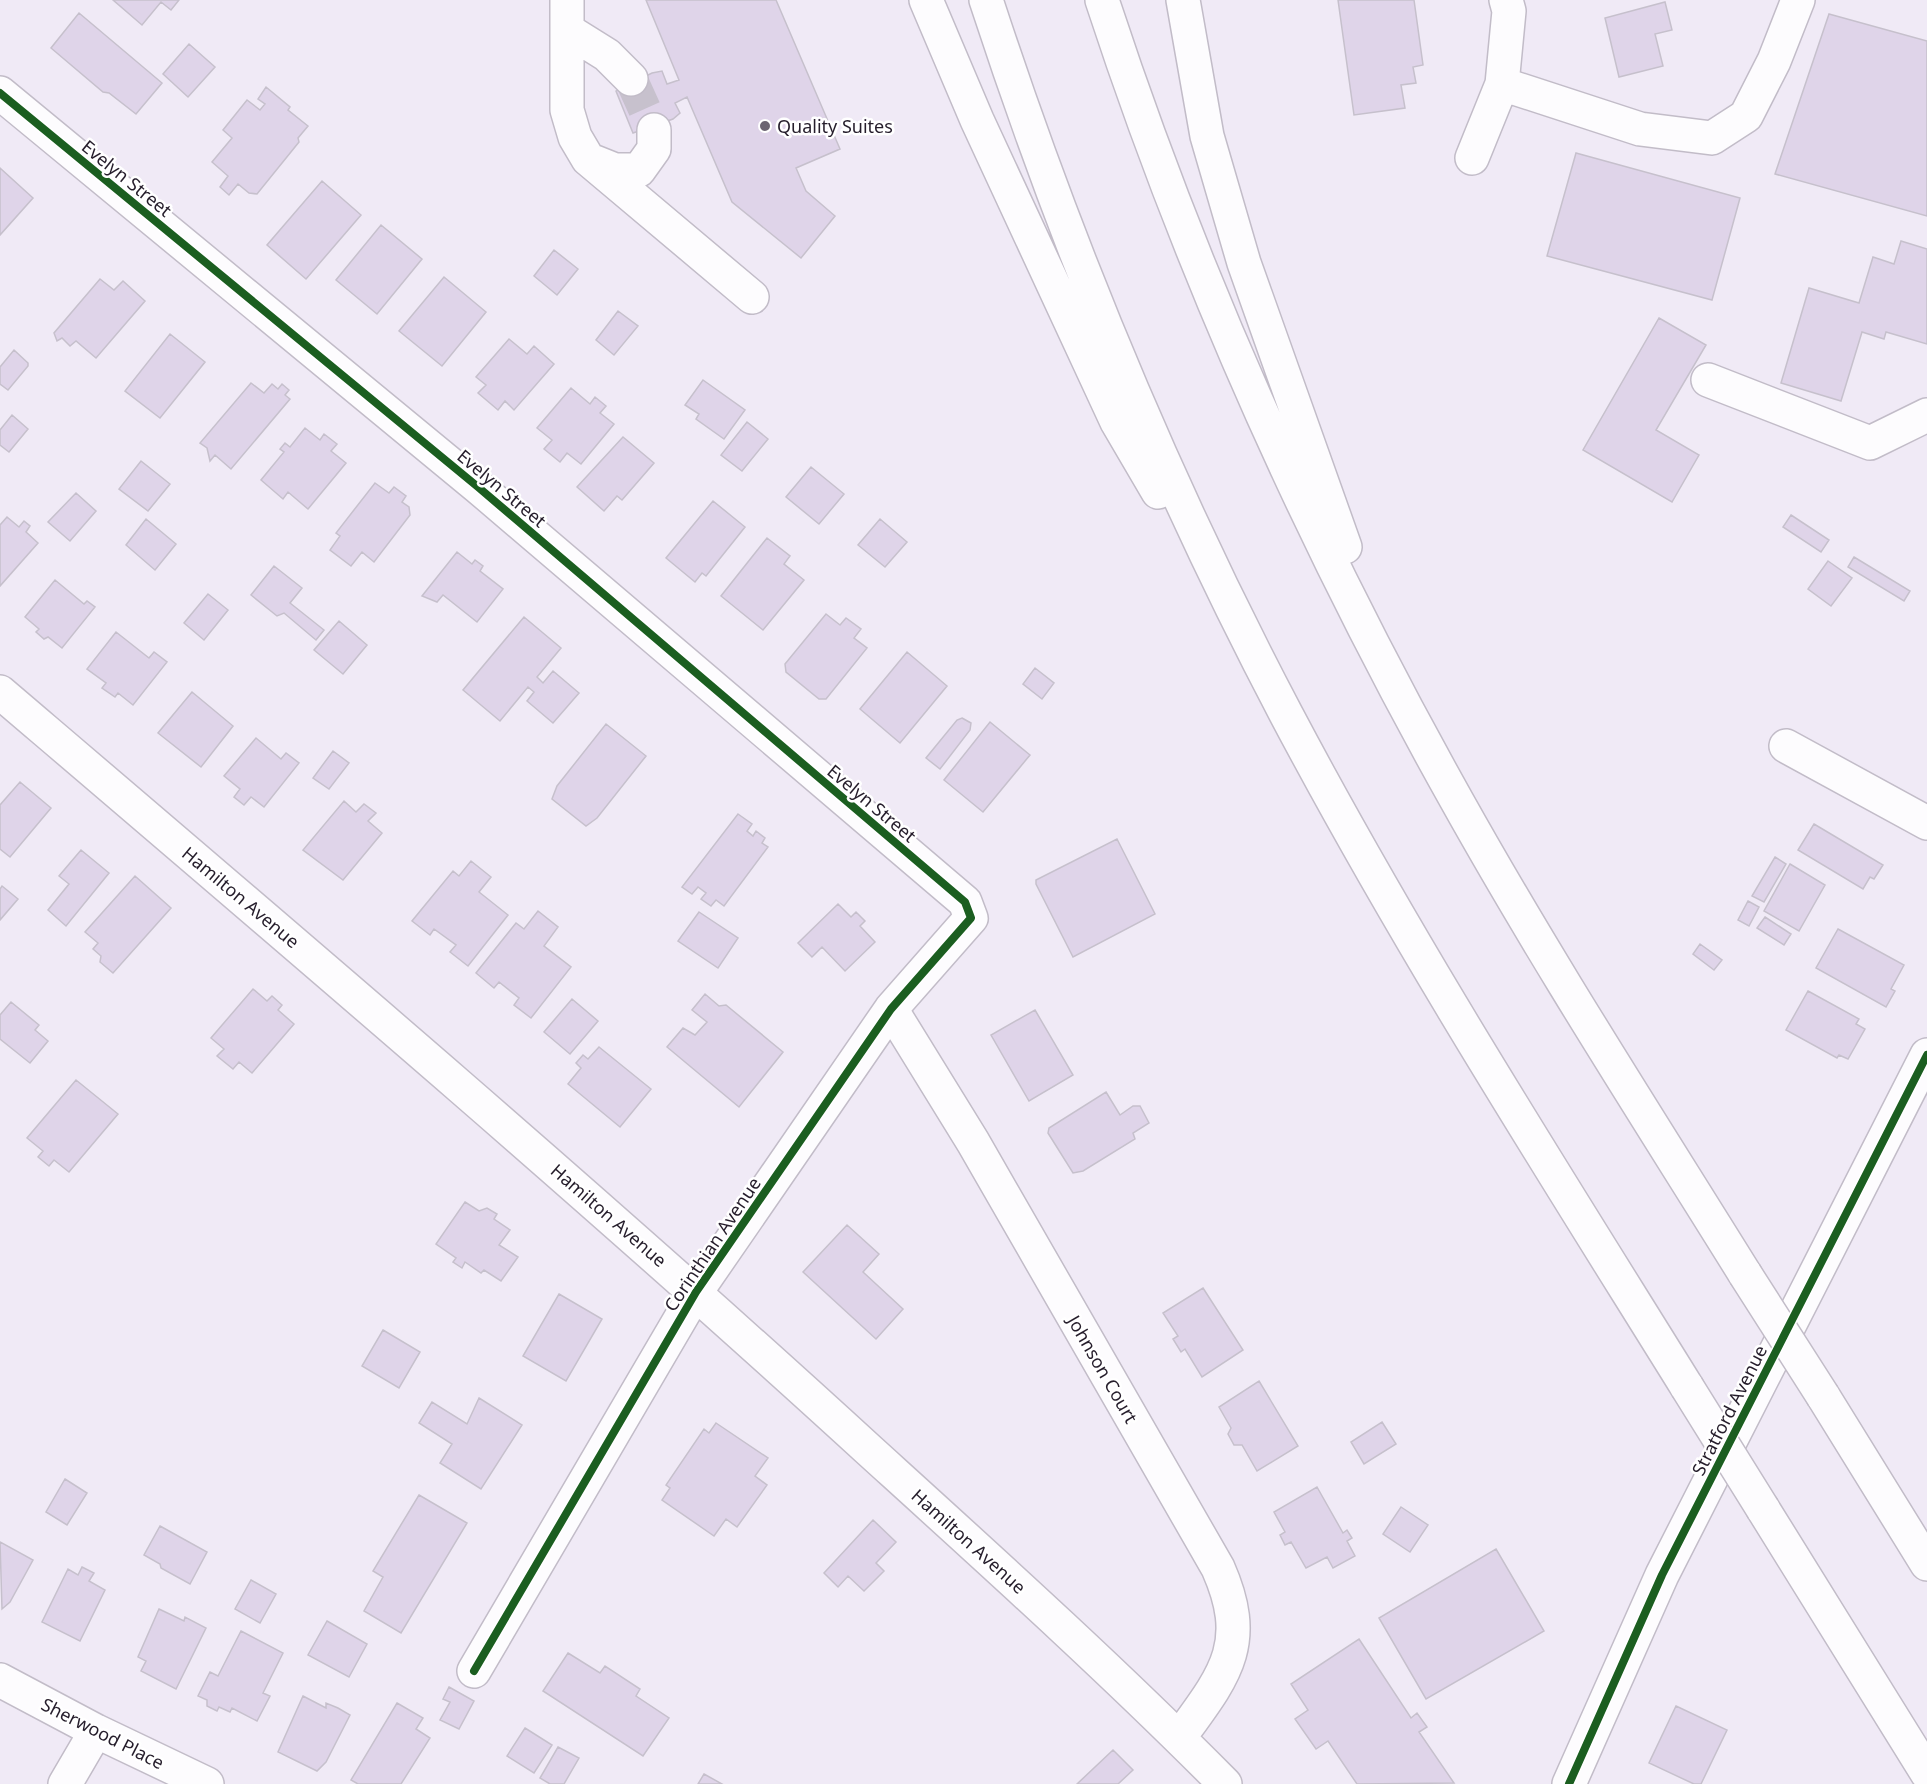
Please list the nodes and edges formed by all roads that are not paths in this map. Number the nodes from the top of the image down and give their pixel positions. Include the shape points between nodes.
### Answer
1 (926, 0) edge
2 (986, 0) edge
3 (1102, 0) edge
4 (1183, 0) edge
5 (1506, 0) edge
6 (1798, 0) edge
7 (567, 15) edge
8 (631, 79) tunnel mouth
9 (1502, 84) junction
10 (0, 93) edge
11 (654, 130) tunnel mouth
12 (1472, 158) dead end
13 (588, 159) junction
14 (752, 297) dead end
15 (1708, 380) dead end
16 (1927, 415) edge
17 (1395, 687) junction
18 (0, 692) edge
19 (1285, 711) junction
20 (1786, 746) dead end
21 (1927, 823) edge
22 (971, 918) joint
23 (891, 1009) junction
24 (1927, 1055) edge
25 (696, 1292) junction
26 (1927, 1564) edge
27 (474, 1671) dead end
28 (0, 1680) edge
29 (96, 1731) junction
30 (1179, 1738) junction
31 (1927, 1773) edge
32 (65, 1784) edge
33 (207, 1784) edge
34 (1225, 1784) edge
35 (1569, 1784) edge

1 - 19 main road via 977,120 1117,422
2 - 19 main road via 1109,331 1163,460
3 - 17 main road via 1168,186 1220,315 1327,554
4 - 17 main road via 1208,136 1244,263
5 - 9 main road via 1509,11
6 - 9 main road via 1774,61 1746,116 1712,138 1640,129
7 - 8 main road
7 - 13 main road via 567,110 575,137
9 - 12 main road
10 - 22 main road, Evelyn Street via 488,495 965,902
11 - 13 main road via 654,149 639,170 615,170
13 - 14 main road
15 - 16 main road via 1870,443
17 - 26 main road, bridge via 1531,928
18 - 25 main road, Hamilton Avenue via 455,1080
19 - 31 main road, bridge via 1420,956
20 - 21 main road
22 - 23 main road, Corinthian Avenue
23 - 25 main road, Corinthian Avenue
23 - 30 main road, Johnson Court via 973,1142 1212,1557 1228,1592 1234,1632 1230,1654 1222,1676
24 - 35 main road, Stratford Avenue via 1662,1575
25 - 27 main road, Corinthian Avenue
25 - 30 main road, Hamilton Avenue
28 - 29 main road, Sherwood Place
29 - 32 main road
29 - 33 main road, Sherwood Place
30 - 34 main road, Hamilton Avenue

